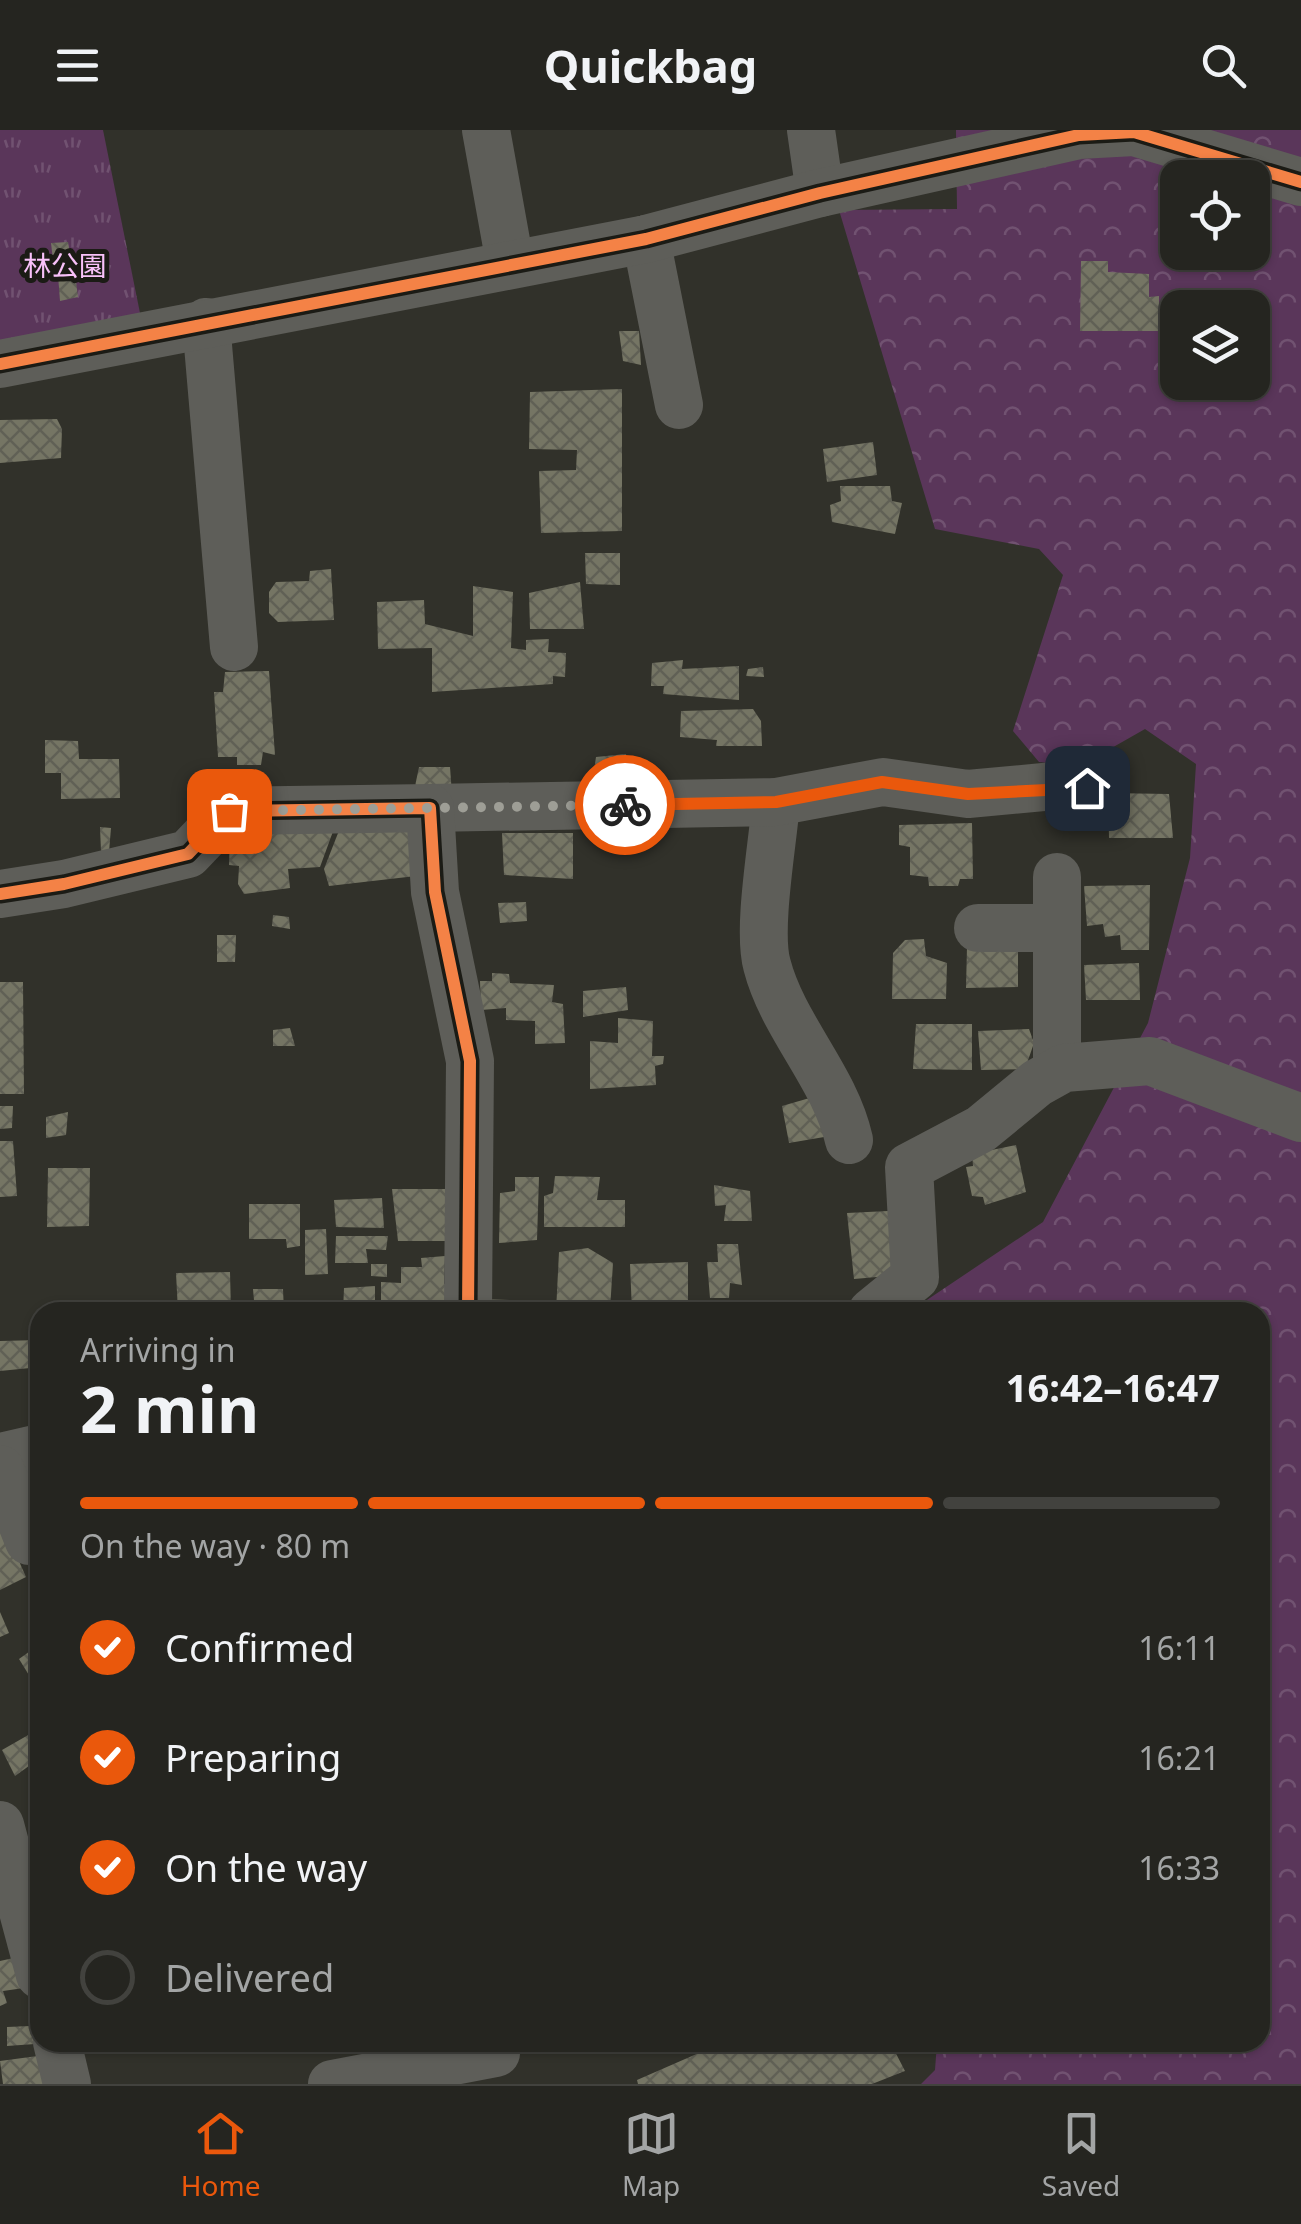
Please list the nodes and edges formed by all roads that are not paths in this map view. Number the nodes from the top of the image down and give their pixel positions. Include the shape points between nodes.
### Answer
1 (486, 130) edge
2 (811, 130) edge
3 (1301, 182) edge
4 (820, 193) junction
5 (646, 240) junction
6 (510, 263) junction
7 (206, 322) junction
8 (0, 364) edge
9 (679, 406) dead end
10 (234, 647) dead end
11 (1087, 788) dead end
12 (776, 802) junction
13 (430, 808) junction
14 (1057, 877) dead end
15 (0, 894) edge
16 (978, 928) dead end
17 (1057, 928) junction
18 (1056, 1070) junction
19 (1301, 1118) edge
20 (849, 1140) dead end
21 (468, 1302) edge
22 (884, 1302) edge
23 (30, 1450) edge
24 (0, 1457) edge
25 (0, 1469) edge
26 (29, 1541) dead end
27 (0, 1825) edge
28 (30, 1938) edge
29 (60, 2052) edge
30 (496, 2054) dead end
31 (68, 2084) edge
32 (332, 2084) edge

1 - 6 street
2 - 4 street
3 - 4 street via 1134,132 1079,135
4 - 5 street
5 - 6 street
5 - 9 street
6 - 7 street
7 - 8 street
7 - 10 street
11 - 12 street via 968,794 882,782
12 - 13 street
12 - 20 street via 766,964 844,1117
13 - 15 street via 229,811 188,854
13 - 21 street via 435,892 470,1061
14 - 17 street
16 - 17 street
17 - 18 street
18 - 19 street via 1150,1061
18 - 22 street via 981,1130 909,1166 915,1276
23 - 24 street
25 - 26 street
27 - 28 street
29 - 31 street
30 - 32 street

